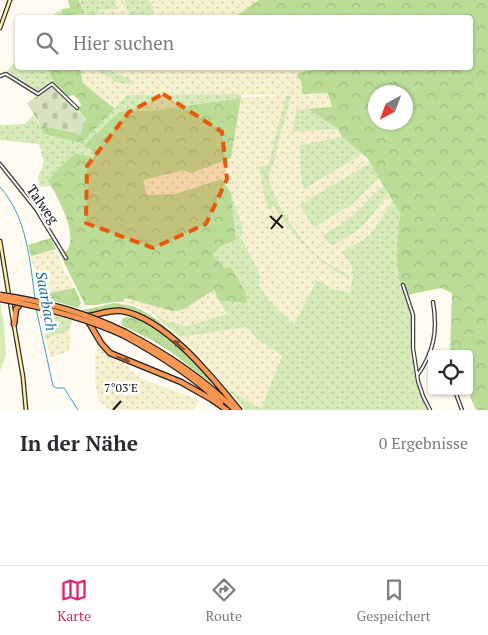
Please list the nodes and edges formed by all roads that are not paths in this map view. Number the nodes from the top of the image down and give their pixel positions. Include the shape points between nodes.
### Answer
1 (10, 0) edge
2 (1, 24) edge
3 (0, 28) edge
4 (0, 76) edge
5 (78, 108) dead end
6 (0, 164) edge
7 (0, 243) edge
8 (66, 258) dead end
9 (403, 285) dead end
10 (0, 295) edge
11 (10, 298) junction
12 (0, 299) edge
13 (26, 301) junction
14 (433, 302) dead end
15 (106, 312) junction
16 (81, 316) junction
17 (14, 324) junction
18 (124, 334) junction
19 (98, 337) junction
20 (417, 376) junction
21 (456, 395) edge
22 (26, 410) edge
23 (228, 410) edge
24 (235, 410) edge
25 (240, 410) edge
26 (430, 410) edge
27 (462, 410) edge

1 - 2 main road
2 - 3 main road
4 - 5 street via 6,74 38,94 54,85
6 - 8 street, Talweg via 36,209
7 - 11 main road
9 - 20 street via 413,315
10 - 18 highway, bridge via 67,309
11 - 13 highway
11 - 17 main road
12 - 18 highway, bridge via 66,313
13 - 16 highway, bridge
13 - 17 highway via 16,308
14 - 20 street via 434,343
15 - 16 highway
15 - 19 highway via 97,323
25 -> 15 highway via 194,358 166,334 129,313
16 - 19 highway via 90,322
17 - 22 main road
18 - 23 highway via 181,370
18 - 24 highway via 184,366
19 -> 23 highway via 114,355 181,382
20 - 26 street
21 - 27 street

